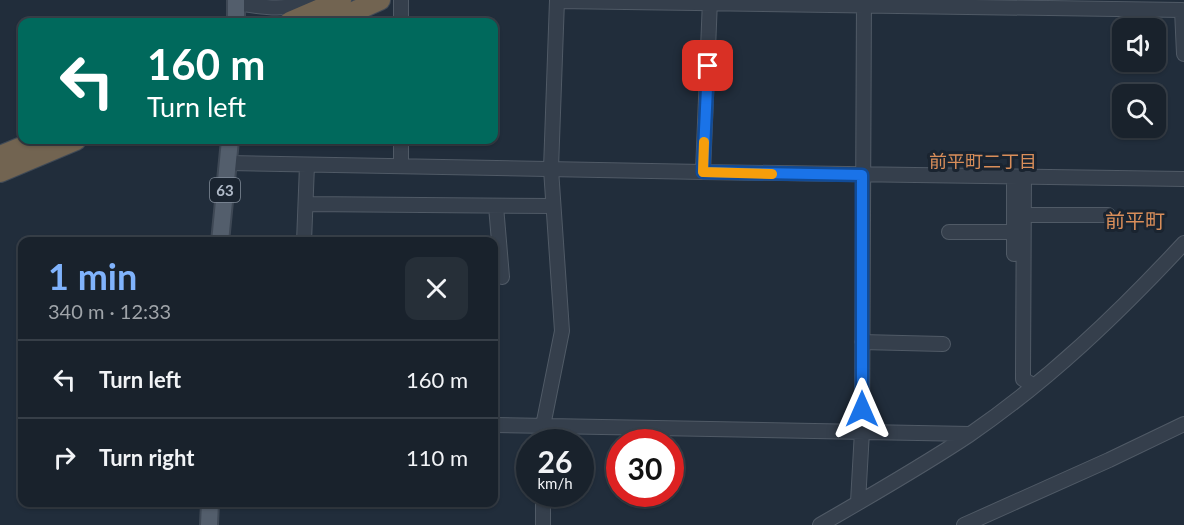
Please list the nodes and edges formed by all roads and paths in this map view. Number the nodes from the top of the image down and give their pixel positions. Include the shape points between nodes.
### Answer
1 (310, 0) edge
2 (341, 0) edge
3 (380, 0) edge
4 (401, 0) edge
5 (236, 1) edge
6 (557, 1) edge
7 (710, 1) edge
8 (864, 3) edge
9 (1016, 3) edge
10 (236, 18) edge
11 (299, 18) edge
12 (340, 18) edge
13 (401, 18) edge
14 (1184, 50) edge
15 (29, 144) edge
16 (66, 144) edge
17 (230, 144) edge
18 (401, 144) edge
19 (0, 156) edge
20 (228, 163) junction
21 (307, 165) junction
22 (401, 165) junction
23 (551, 169) junction
24 (0, 172) edge
25 (703, 172) junction
26 (862, 175) junction
27 (1019, 177) junction
28 (1184, 179) edge
29 (306, 204) junction
30 (496, 206) junction
31 (553, 206) junction
32 (1024, 215) junction
33 (1108, 215) dead end
34 (949, 232) dead end
35 (1014, 232) junction
36 (221, 237) edge
37 (304, 237) edge
38 (1184, 243) edge
39 (1014, 254) dead end
40 (502, 277) dead end
41 (862, 342) junction
42 (943, 344) dead end
43 (1034, 386) junction
44 (1184, 424) edge
45 (498, 425) edge
46 (543, 426) junction
47 (862, 432) junction
48 (970, 434) junction
49 (858, 502) junction
50 (210, 507) edge
51 (543, 507) edge
52 (209, 525) edge
53 (543, 525) edge
54 (820, 525) edge
55 (964, 525) edge

1 - 5 street via 289,8
2 - 11 highway
3 - 12 highway
4 - 13 street
5 - 10 main road
6 - 7 street
6 - 23 street
7 - 8 street
7 - 25 street
8 - 9 street
8 - 26 street
9 - 14 street via 1182,10
15 - 19 highway
16 - 24 highway
17 - 20 main road, 63
18 - 22 street
20 - 21 street
20 - 36 main road, 63
21 - 22 street
21 - 29 street
22 - 23 street
23 - 25 street
23 - 31 street
25 - 26 street
26 - 27 street
26 - 41 street
27 - 28 street
27 - 32 street
27 - 35 street
29 - 30 street
29 - 37 street
30 - 31 street
30 - 40 street
31 - 46 street via 562,331
32 - 33 street
32 - 43 street via 1023,379
34 - 35 street
35 - 39 street
38 - 43 street via 1110,320
41 - 42 street
41 - 47 street
43 - 48 street
44 - 55 street
45 - 46 street
46 - 47 street
47 - 48 street
47 - 49 street
48 - 49 street
49 - 54 street
50 - 52 main road
51 - 53 street

